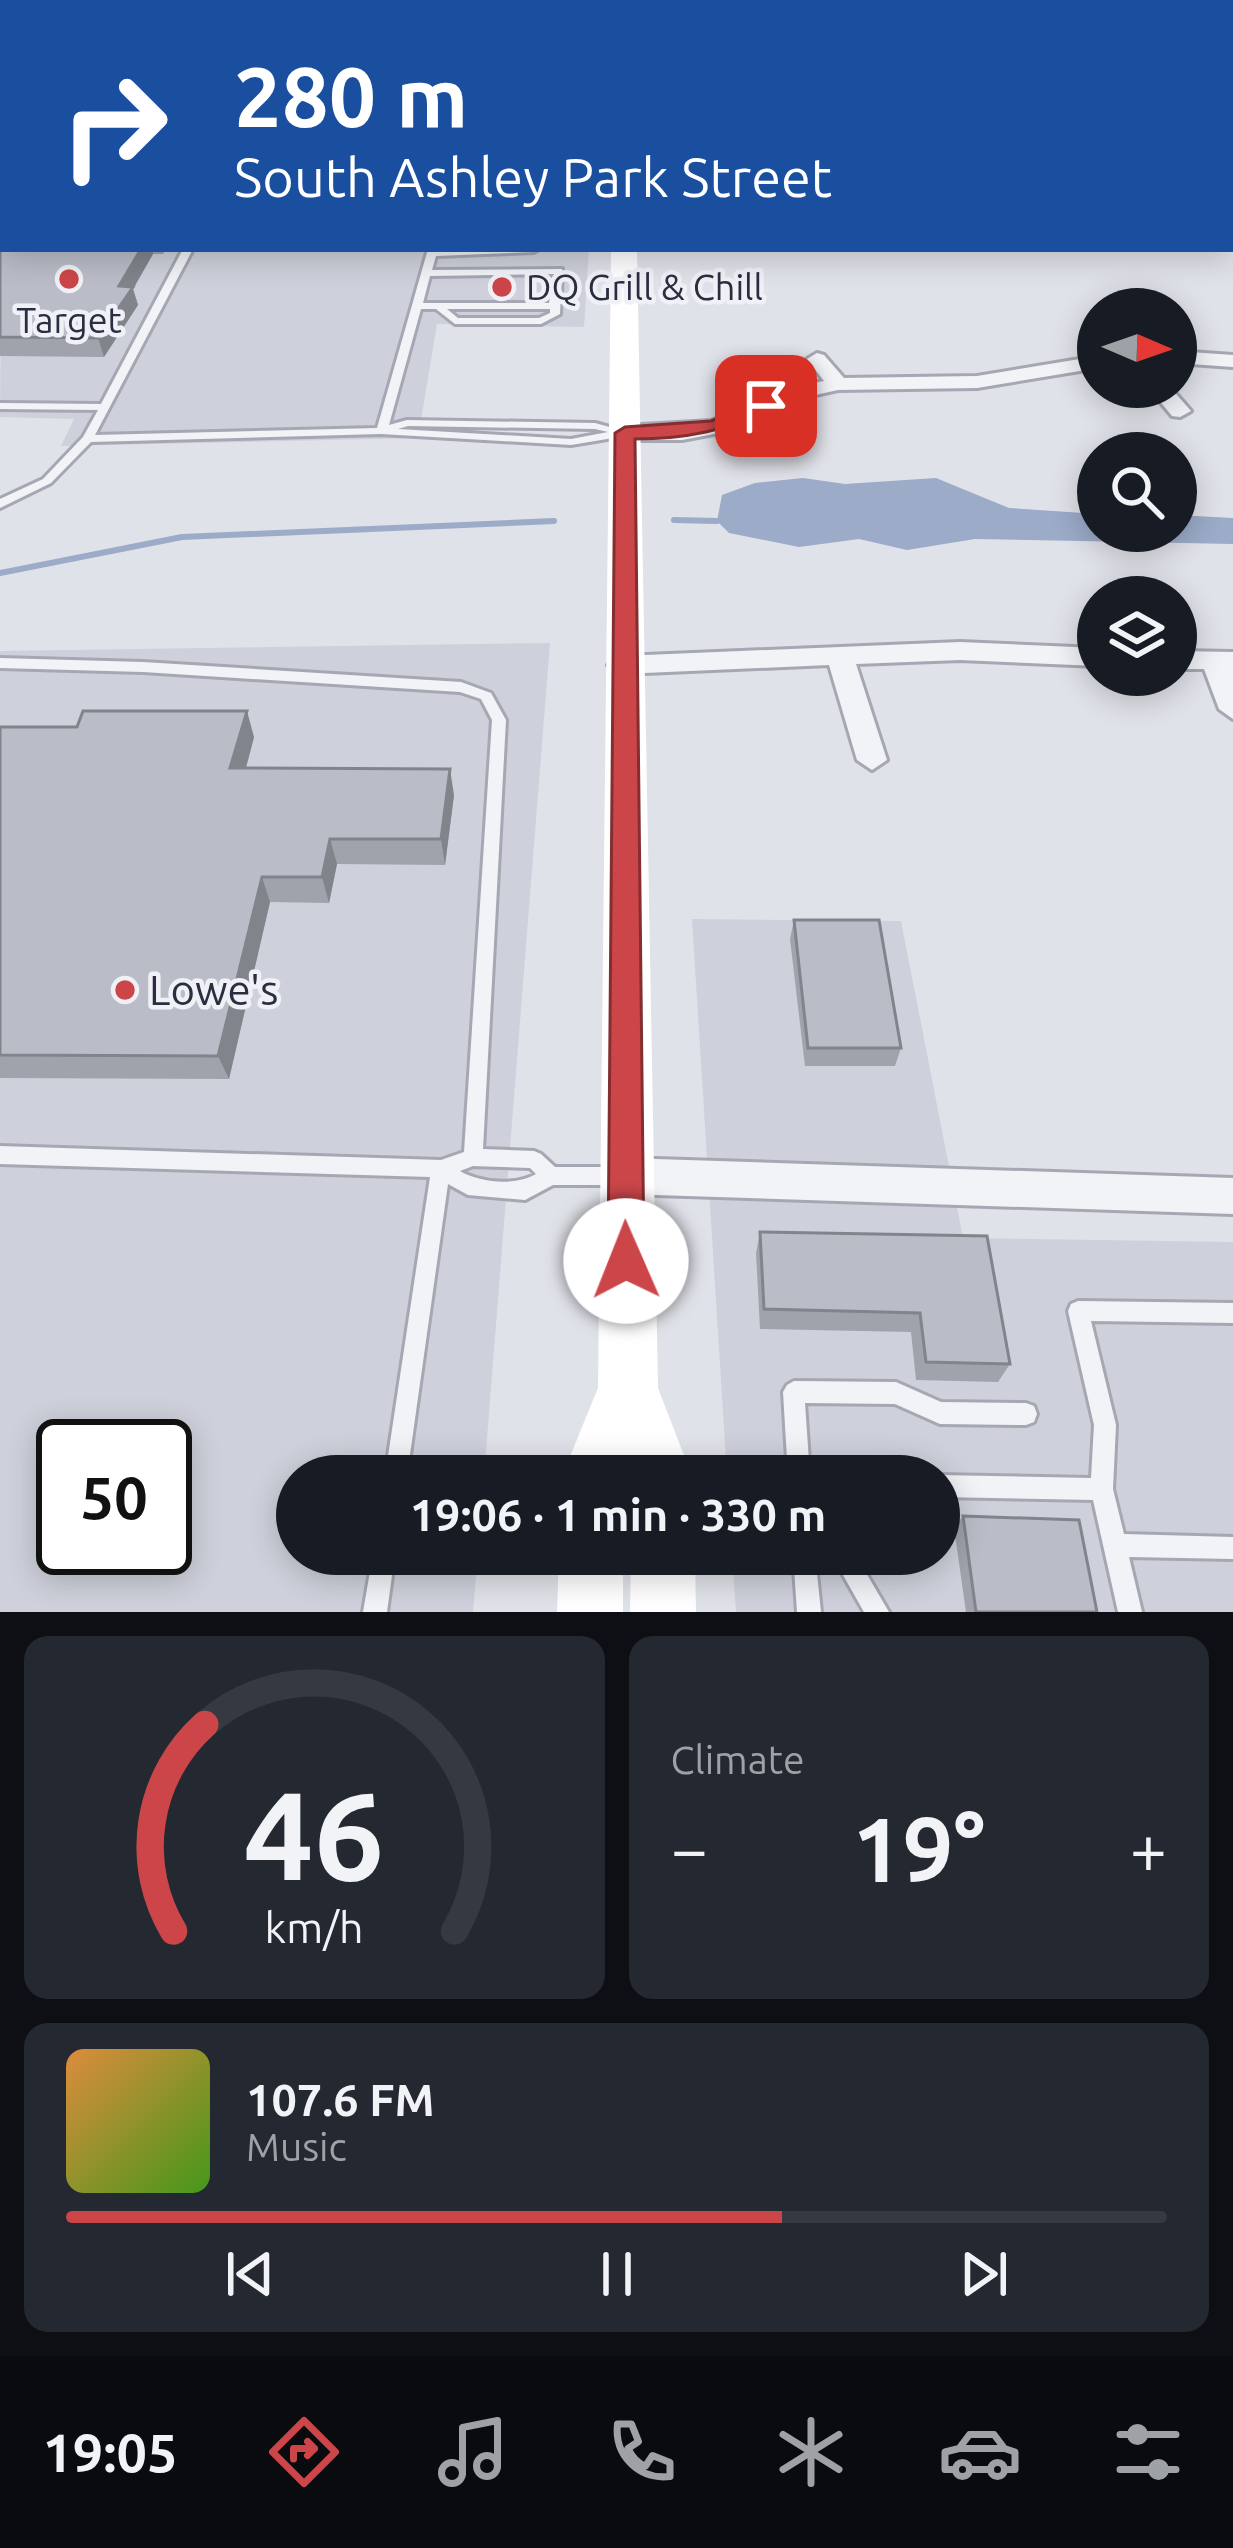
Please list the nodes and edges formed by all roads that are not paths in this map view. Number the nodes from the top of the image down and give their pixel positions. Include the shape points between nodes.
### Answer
1 (186, 252) edge
2 (433, 252) edge
3 (624, 252) edge
4 (426, 274) junction
5 (417, 306) junction
6 (817, 358) dead end
7 (1197, 359) edge
8 (1233, 361) edge
9 (1077, 365) edge
10 (838, 384) junction
11 (0, 406) edge
12 (105, 407) junction
13 (1177, 408) edge
14 (1180, 411) dead end
15 (382, 430) junction
16 (625, 433) junction
17 (88, 440) junction
18 (0, 504) edge
19 (839, 654) junction
20 (1077, 656) edge
21 (1223, 661) edge
22 (0, 663) edge
23 (622, 664) junction
24 (1233, 710) edge
25 (872, 760) dead end
26 (0, 1155) edge
27 (473, 1157) junction
28 (441, 1169) junction
29 (551, 1176) junction
30 (625, 1176) junction
31 (1233, 1196) edge
32 (1233, 1313) edge
33 (628, 1388) junction
34 (1026, 1414) dead end
35 (399, 1455) edge
36 (601, 1455) edge
37 (653, 1455) edge
38 (798, 1455) edge
39 (960, 1486) edge
40 (1102, 1489) junction
41 (1115, 1546) junction
42 (1233, 1548) edge
43 (381, 1575) edge
44 (591, 1575) edge
45 (663, 1575) edge
46 (806, 1575) edge
47 (855, 1575) edge
48 (375, 1612) edge
49 (590, 1612) edge
50 (663, 1612) edge
51 (808, 1612) edge
52 (877, 1612) edge
53 (1130, 1612) edge

1 - 12 lane
2 - 4 lane
3 - 16 main road
4 - 5 lane
4 - 5 lane via 559,271 556,306 541,321 465,321 438,306
5 - 15 lane
6 - 10 street
7 - 8 street
9 - 10 street via 977,382
10 - 16 street via 716,427
11 - 12 lane
12 - 17 lane
13 - 14 street
15 - 16 lane via 571,442
15 - 17 lane
16 - 23 main road
17 - 18 lane via 47,482
19 - 20 street
19 - 23 street
19 - 25 street
21 - 24 street
22 - 27 lane via 461,688 486,696 499,719
23 - 30 main road
26 - 28 lane
27 - 28 lane
27 - 29 lane via 534,1160
28 - 29 lane via 468,1186 525,1191
28 - 35 lane
29 - 30 lane
30 - 31 street
30 - 33 main road
32 - 40 lane via 1078,1310 1105,1425
33 - 36 main road
33 - 37 main road
34 - 38 lane via 940,1413 896,1393 794,1392
39 - 40 lane
40 - 41 lane
41 - 42 lane
41 - 53 lane
43 - 48 lane
44 - 49 main road
45 - 50 main road
46 - 51 lane
47 - 52 lane

